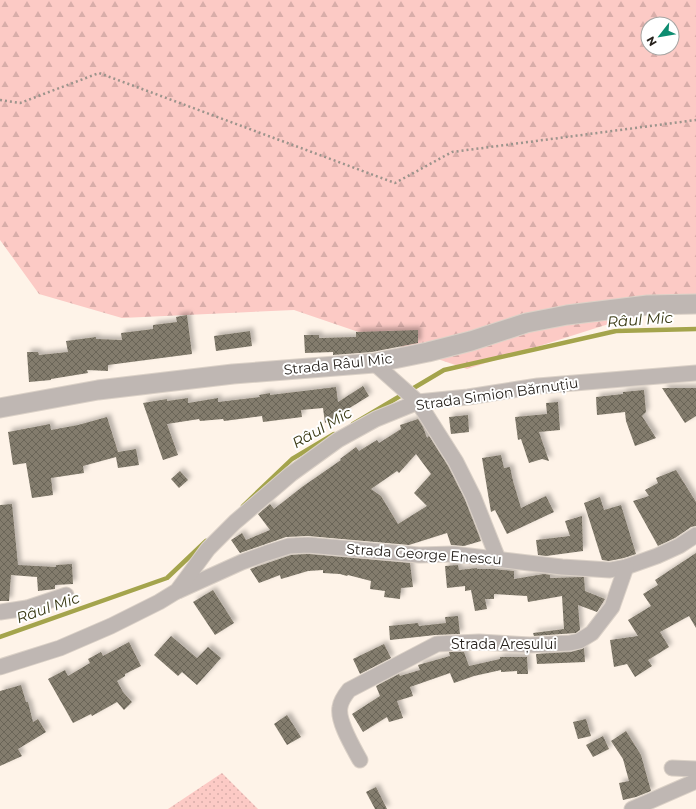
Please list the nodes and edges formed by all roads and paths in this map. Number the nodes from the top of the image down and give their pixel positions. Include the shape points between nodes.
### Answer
1 (0, 100) edge
2 (696, 120) edge
3 (696, 304) edge
4 (374, 363) junction
5 (696, 373) edge
6 (414, 399) junction
7 (0, 408) edge
8 (696, 535) edge
9 (498, 559) junction
10 (626, 567) junction
11 (177, 591) junction
12 (66, 595) dead end
13 (0, 612) edge
14 (0, 667) edge
15 (360, 760) dead end
16 (672, 768) dead end
17 (696, 769) edge
18 (696, 780) edge
19 (632, 809) edge

1 - 2 path via 20,103 99,73 395,183 452,152
3 - 4 street, Strada Râul Mic via 648,305 567,315 526,323 428,352
4 - 6 street
4 - 7 street, Strada Râul Mic via 179,380 98,390
5 - 6 street, Strada Simion Bărnuțiu via 538,386 468,397
6 - 9 street via 456,462 473,496
6 - 11 street, Strada Simion Bărnuțiu via 338,440 292,474 235,522 208,549
8 - 10 street, Strada George Enescu via 679,546
9 - 10 street, Strada George Enescu via 562,568 610,570
9 - 11 street, Strada George Enescu via 453,554 289,546 242,562
10 - 15 street, Strada Areșului via 612,607 592,633 579,641 530,645 478,642 438,644 349,690 340,704 340,718
11 - 14 street, Strada Simion Bărnuțiu via 111,626 60,648
12 - 13 street via 27,608
16 - 17 street
18 - 19 street

